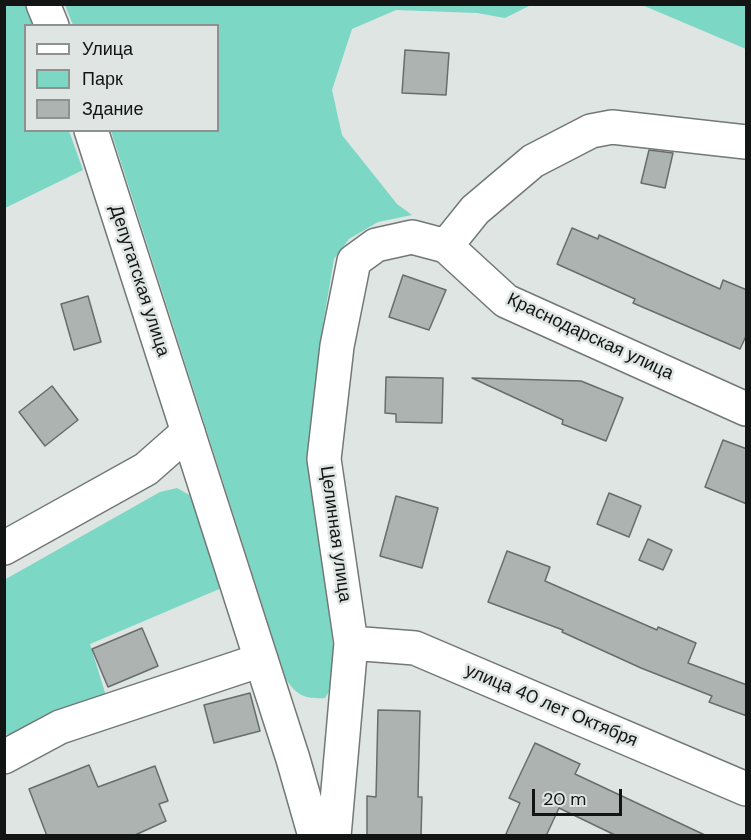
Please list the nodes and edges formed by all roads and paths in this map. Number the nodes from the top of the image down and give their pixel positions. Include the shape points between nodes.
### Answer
1 (43, 4) edge
2 (51, 24) edge
3 (92, 132) edge
4 (747, 142) edge
5 (446, 246) junction
6 (747, 409) edge
7 (188, 432) junction
8 (4, 548) edge
9 (351, 644) junction
10 (261, 660) junction
11 (4, 757) edge
12 (747, 789) edge
13 (315, 836) edge
14 (334, 836) edge

1 - 2 street
3 - 7 street, Депутатская улица
4 - 5 street via 612,128 591,131 533,161 475,210
5 - 6 street, Краснодарская улица via 506,301
5 - 9 street, Целинная улица via 412,237 376,245 354,261 337,346 324,459
7 - 8 street via 146,470
7 - 10 street, Депутатская улица
9 - 12 street, улица 40 лет Октября via 415,648
9 - 14 street, Целинная улица
10 - 11 street via 60,727
10 - 13 street, Депутатская улица

